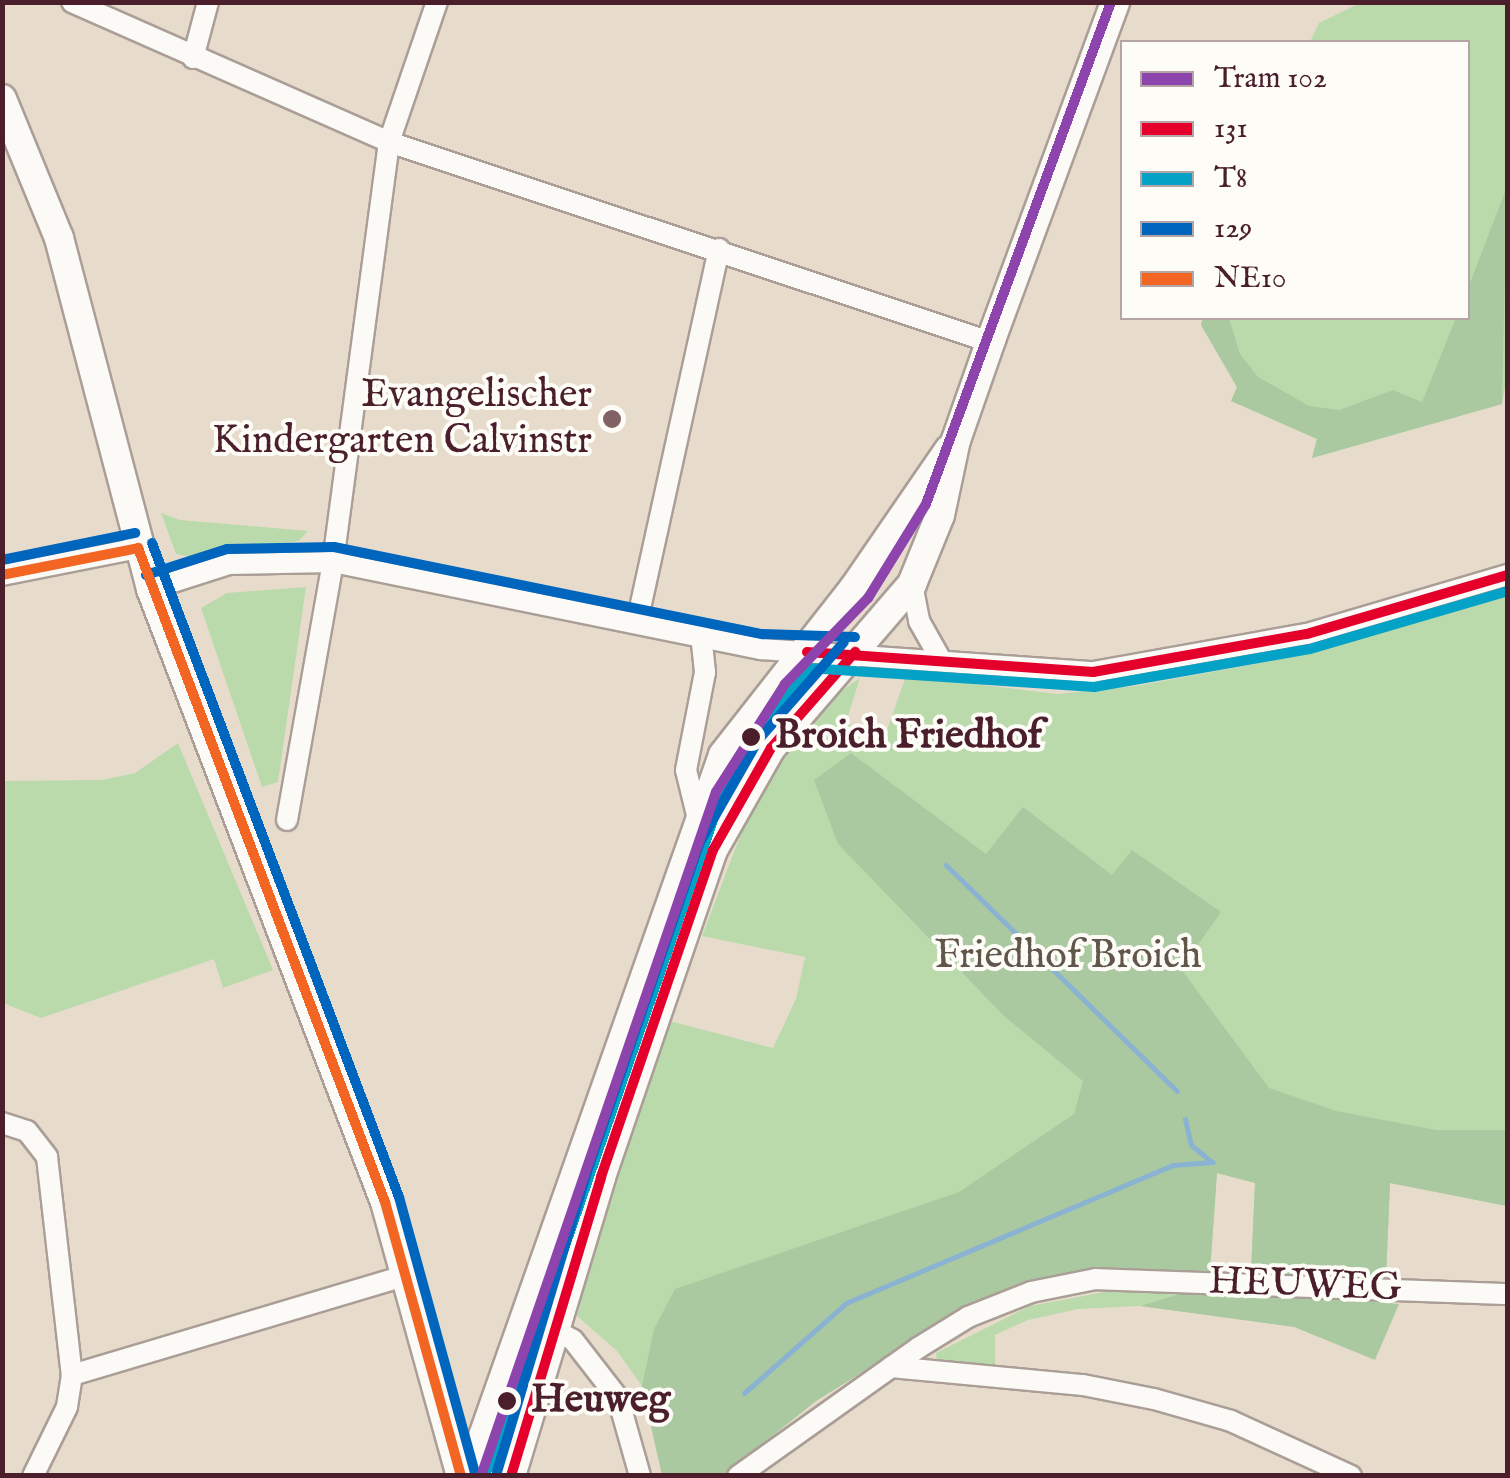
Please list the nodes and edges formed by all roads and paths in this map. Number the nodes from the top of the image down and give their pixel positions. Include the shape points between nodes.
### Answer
1 (72, 2) edge
2 (208, 2) edge
3 (437, 2) edge
4 (1116, 2) edge
5 (193, 58) junction
6 (2, 100) edge
7 (389, 142) junction
8 (719, 249) junction
9 (990, 342) junction
10 (956, 440) junction
11 (138, 548) junction
12 (333, 562) junction
13 (2, 576) edge
14 (1508, 576) edge
15 (912, 584) junction
16 (151, 589) junction
17 (637, 622) junction
18 (701, 636) junction
19 (802, 652) junction
20 (856, 652) junction
21 (941, 660) junction
22 (698, 818) junction
23 (287, 820) dead end
24 (2, 1122) edge
25 (407, 1275) junction
26 (1508, 1294) edge
27 (527, 1314) junction
28 (560, 1328) junction
29 (890, 1367) junction
30 (72, 1376) junction
31 (33, 1476) edge
32 (461, 1476) edge
33 (469, 1476) edge
34 (512, 1476) edge
35 (640, 1476) edge
36 (738, 1476) edge
37 (1350, 1476) edge

1 - 5 street
2 - 5 street
3 - 7 street
4 - 9 main road
5 - 7 street
6 - 11 main road via 59,238
7 - 8 street
7 - 12 street
8 - 9 street
8 - 17 street
9 - 10 main road
10 - 15 main road via 940,515
10 - 19 main road
11 - 13 street
11 - 16 main road
12 - 16 street via 229,564
12 - 17 street
12 - 23 street
14 - 21 street via 1307,634 1158,664 1093,672
15 - 20 main road
15 - 21 street via 919,621
16 - 25 main road
17 - 18 street
18 - 19 street
18 - 22 street via 705,672 686,770
19 - 20 street
19 - 22 main road via 738,730
20 - 21 street
20 - 28 main road via 771,748 713,850 601,1177
22 - 27 main road
24 - 30 street via 27,1131 48,1158
25 - 30 street
25 - 32 main road
26 - 29 street, HEUWEG via 1096,1279 1031,1292 968,1317
27 - 28 street
27 - 33 main road
28 - 34 main road
28 - 35 street via 618,1398
29 - 36 street, HEUWEG
29 - 37 street via 1083,1385 1154,1400 1231,1421
30 - 31 street via 67,1407

